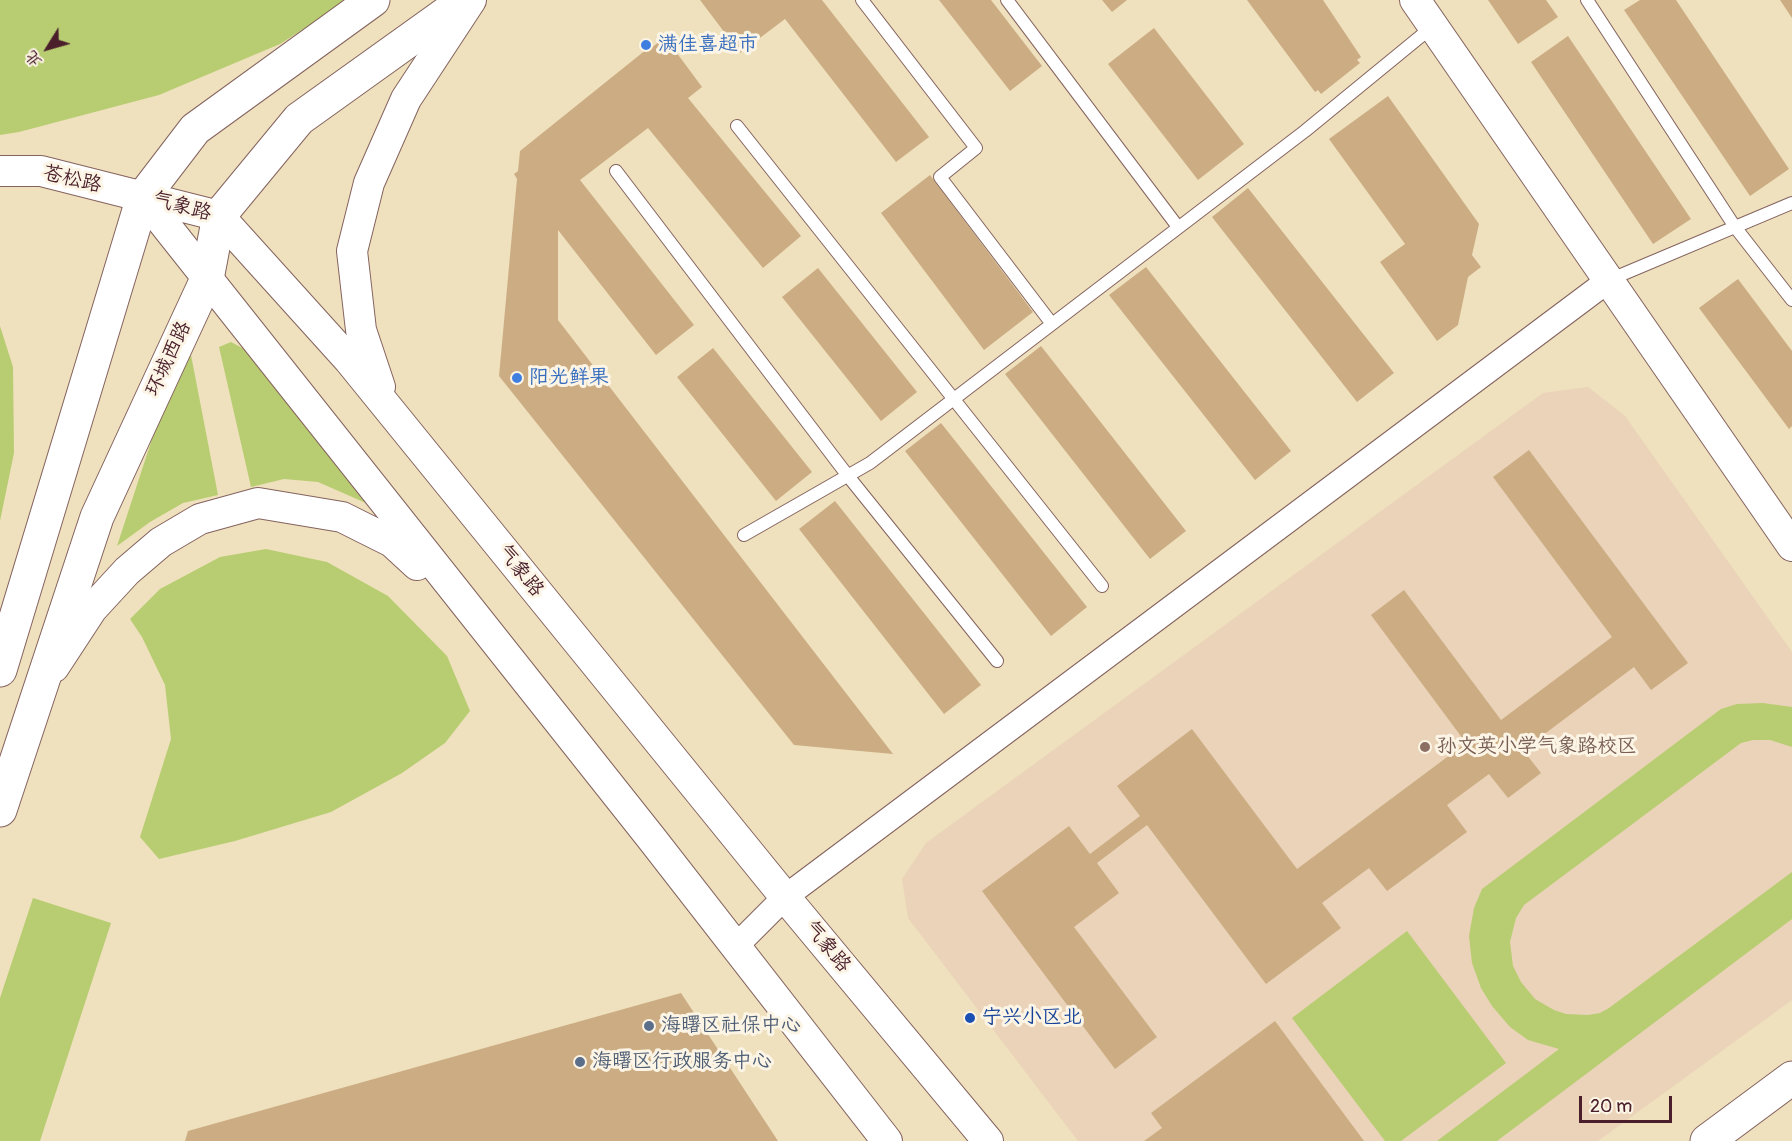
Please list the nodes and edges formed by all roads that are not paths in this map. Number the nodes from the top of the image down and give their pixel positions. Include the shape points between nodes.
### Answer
1 (374, 0) edge
2 (465, 0) edge
3 (471, 0) edge
4 (862, 0) edge
5 (1007, 0) edge
6 (1415, 0) edge
7 (1587, 0) edge
8 (1433, 26) junction
9 (736, 126) dead end
10 (0, 171) edge
11 (616, 171) dead end
12 (143, 197) junction
13 (1792, 203) edge
14 (219, 216) junction
15 (1178, 227) junction
16 (1734, 227) junction
17 (207, 279) junction
18 (1609, 280) junction
19 (1792, 300) edge
20 (1052, 324) junction
21 (954, 399) junction
22 (387, 407) junction
23 (848, 476) junction
24 (744, 535) dead end
25 (1792, 546) edge
26 (1102, 586) dead end
27 (472, 613) junction
28 (997, 661) dead end
29 (0, 670) edge
30 (40, 687) junction
31 (0, 810) edge
32 (785, 897) junction
33 (735, 947) junction
34 (1792, 1078) edge
35 (887, 1141) edge
36 (988, 1141) edge
37 (1707, 1141) edge

1 - 12 main road via 195,129
2 - 14 main road, 环城西路 via 299,119
3 - 22 street via 406,99 369,183 352,251 361,330
4 - 20 lane via 976,148 940,177
5 - 15 lane
6 - 8 street
7 - 16 lane
8 - 15 lane via 1305,131
8 - 18 street
9 - 21 lane
10 - 12 street, 苍松路 via 41,171
11 - 23 lane
12 - 14 street, 气象路
12 - 17 street, 气象路
12 - 29 main road
13 - 16 lane
14 - 17 main road, 环城西路
14 - 22 street, 气象路
15 - 20 lane
16 - 18 lane
16 - 19 lane
17 - 27 street, 气象路
17 - 30 main road, 环城西路 via 97,517
18 - 25 street
18 - 32 street
20 - 21 lane
21 - 23 lane
21 - 26 lane
22 - 32 street, 气象路
23 - 24 lane
23 - 28 lane
27 - 30 street via 392,542 342,517 258,503 200,519 161,542 92,609
27 - 33 street, 气象路
30 - 31 main road, 环城西路
32 - 33 street
32 - 36 street, 气象路
33 - 35 street, 气象路
34 - 37 main road

